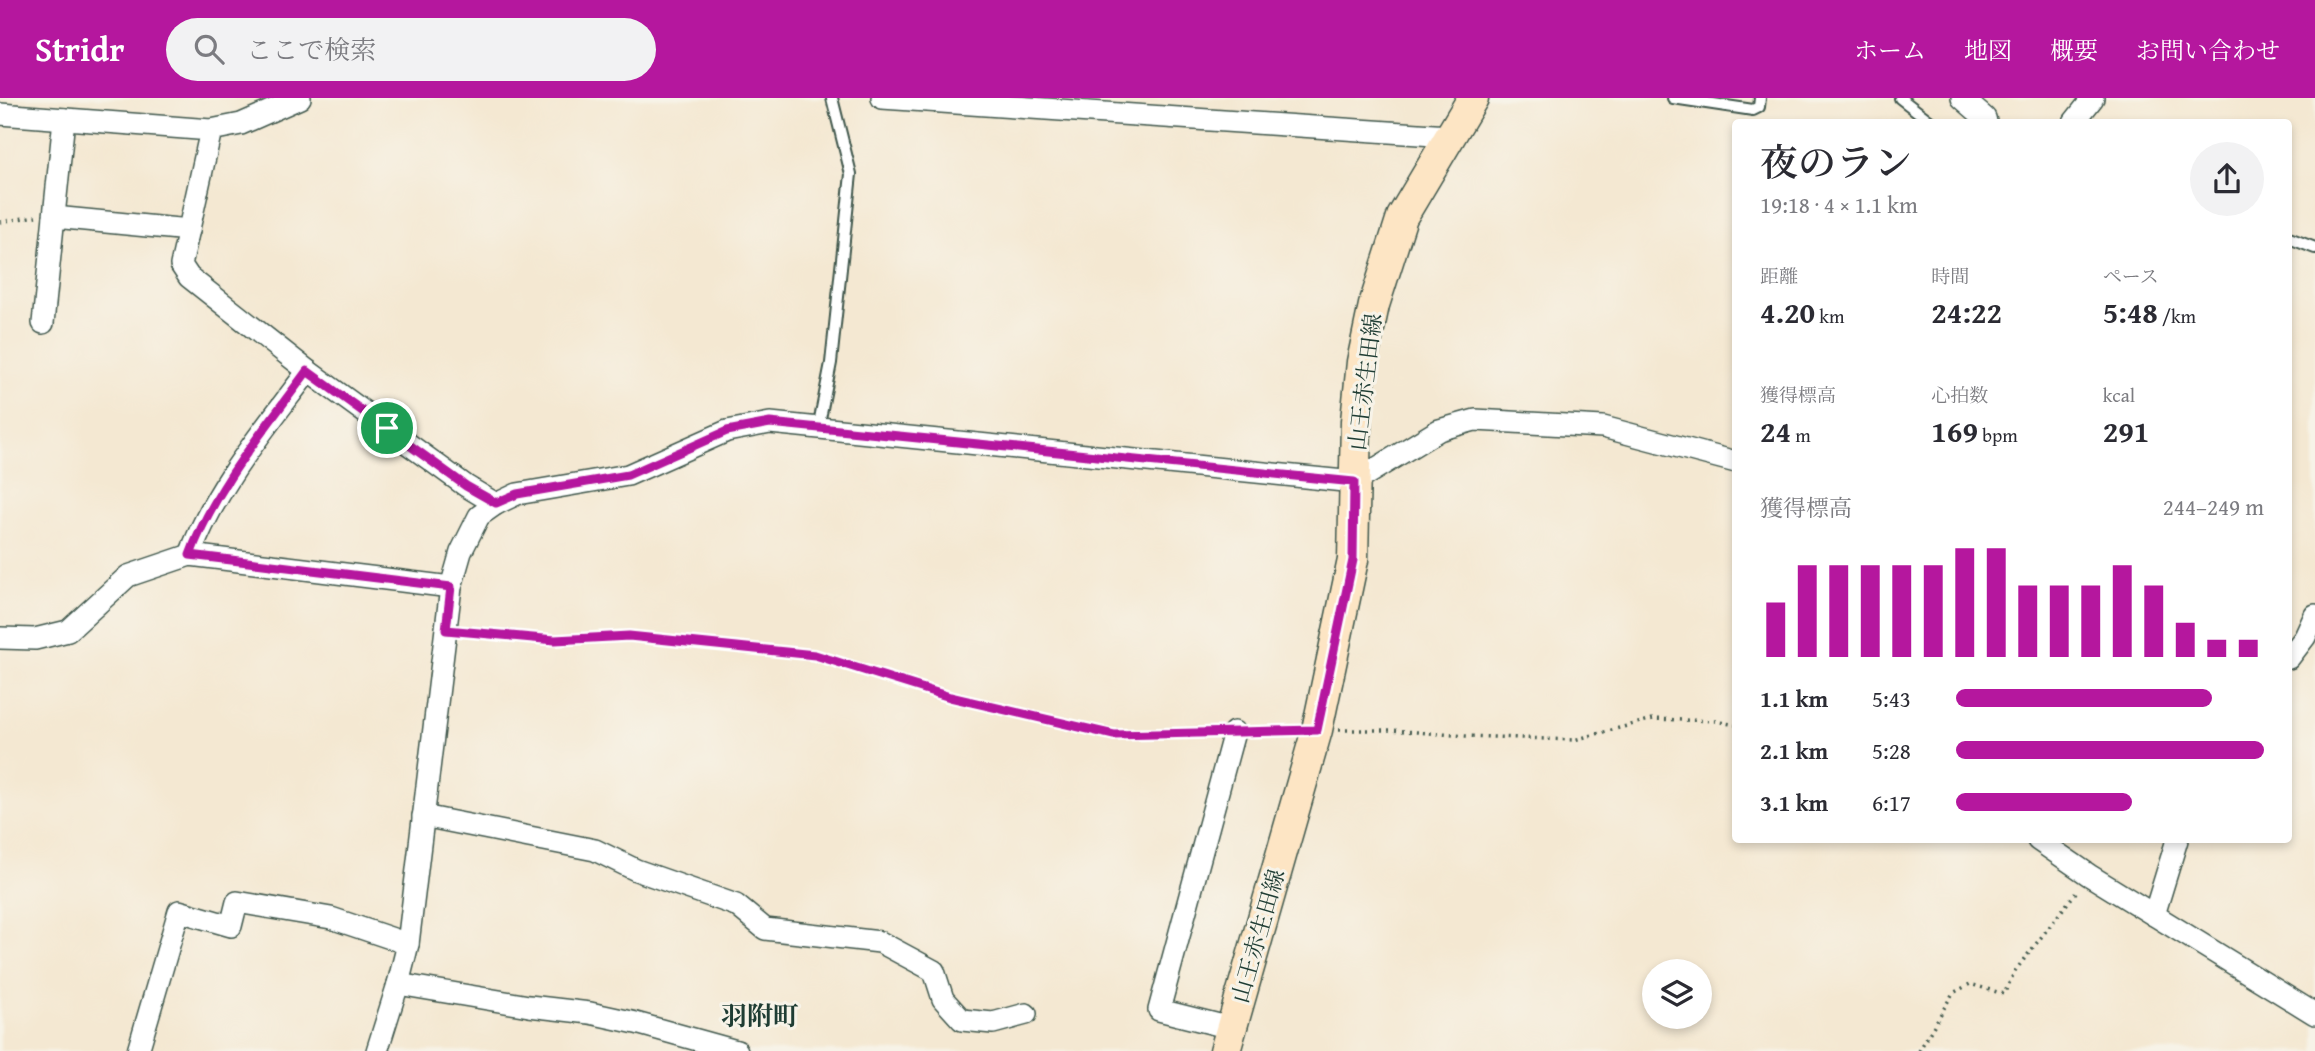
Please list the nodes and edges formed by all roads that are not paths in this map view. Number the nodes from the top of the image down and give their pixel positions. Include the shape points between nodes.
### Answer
1 (300, 98) edge
2 (832, 98) edge
3 (882, 98) edge
4 (1473, 98) edge
5 (1673, 98) edge
6 (1759, 98) edge
7 (1900, 98) edge
8 (1962, 98) edge
9 (2093, 98) edge
10 (0, 114) edge
11 (64, 119) junction
12 (1927, 119) edge
13 (1984, 119) edge
14 (2076, 119) edge
15 (211, 130) junction
16 (1449, 136) junction
17 (54, 217) junction
18 (189, 230) junction
19 (2292, 239) edge
20 (2315, 248) edge
21 (43, 323) dead end
22 (307, 371) junction
23 (818, 429) junction
24 (1732, 461) edge
25 (1354, 482) junction
26 (496, 503) junction
27 (190, 555) junction
28 (451, 587) junction
29 (2315, 615) edge
30 (2303, 637) edge
31 (0, 638) edge
32 (2292, 654) edge
33 (1234, 732) road end
34 (423, 816) junction
35 (2042, 843) edge
36 (2176, 843) edge
37 (2154, 915) junction
38 (408, 944) junction
39 (398, 984) junction
40 (1026, 1014) dead end
41 (2315, 1014) edge
42 (1228, 1040) edge
43 (138, 1051) edge
44 (377, 1051) edge
45 (737, 1051) edge

1 - 15 street via 241,124
2 - 23 lane via 851,174 831,363
3 - 16 street
4 - 16 main road, 山王赤生田線
5 - 6 lane via 1753,110 1759,107
7 - 12 lane
8 - 13 street
9 - 14 street
10 - 11 street
11 - 15 street
11 - 17 street
15 - 18 street
16 - 25 main road, 山王赤生田線 via 1402,217 1377,292 1362,362
17 - 18 street
17 - 21 street
18 - 22 street via 181,265 189,277
19 - 20 lane
22 - 26 street
22 - 27 street via 237,467
23 - 25 street
23 - 26 street via 770,423 727,431 628,475 517,494
24 - 25 street via 1602,427 1475,420 1439,430
25 - 42 main road, 山王赤生田線 via 1353,560 1317,730
26 - 28 street via 479,516 460,552
27 - 28 street
27 - 31 street via 128,576 68,631 35,639
28 - 34 street
29 - 30 street
30 - 32 street
33 - 42 street via 1159,1010
34 - 38 street
34 - 40 street via 595,850 636,870 736,905 765,929 880,942 934,971 943,999 962,1020 993,1023
35 - 37 street
36 - 37 street
37 - 41 street
38 - 39 street
38 - 43 street via 331,918 237,902 231,926 179,911
39 - 44 street
39 - 45 street via 590,1013

